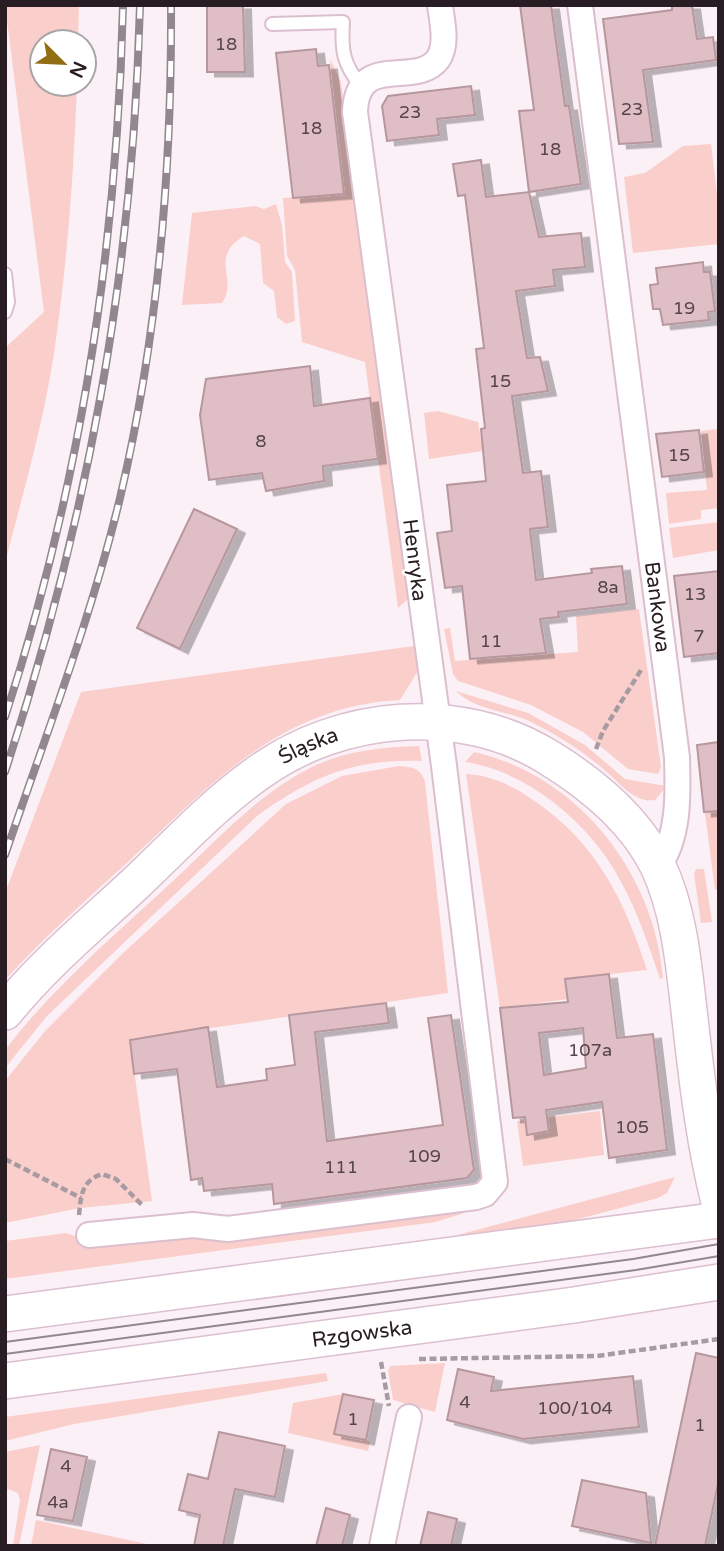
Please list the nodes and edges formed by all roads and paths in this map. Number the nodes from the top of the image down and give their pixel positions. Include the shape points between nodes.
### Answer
1 (440, 5) edge
2 (580, 5) edge
3 (272, 24) dead end
4 (361, 86) junction
5 (5, 274) edge
6 (5, 312) edge
7 (643, 668) dead end
8 (435, 722) junction
9 (596, 749) dead end
10 (658, 867) junction
11 (5, 1012) edge
12 (5, 1159) edge
13 (81, 1198) junction
14 (719, 1202) edge
15 (719, 1220) edge
16 (155, 1228) junction
17 (89, 1235) joint
18 (719, 1282) edge
19 (5, 1314) edge
20 (719, 1339) edge
21 (409, 1359) dead end
22 (395, 1360) dead end
23 (381, 1362) junction
24 (369, 1364) dead end
25 (5, 1381) edge
26 (410, 1417) joint
27 (382, 1546) edge

1 - 4 street via 444,35 439,58 430,66 381,75
2 - 10 street, Bankowa via 677,757 671,844
3 - 4 lane via 343,22 342,57
4 - 8 street, Henryka via 355,112
5 - 6 lane
7 - 9 path via 614,711
8 - 10 main road, Śląska via 495,733 555,761 622,815
8 - 11 main road, Śląska via 346,731 292,752 257,773 57,956
8 - 16 street, Henryka via 496,1172 492,1189 476,1197 228,1229 200,1225
10 - 14 main road via 682,954 705,1143
12 - 13 path
13 - 16 path via 82,1188 91,1178 102,1174 116,1179 149,1213
13 - 17 path via 79,1221 83,1233
15 - 19 main road
16 - 17 street
18 - 25 main road, Rzgowska
20 - 21 path via 597,1356
22 - 23 path
23 - 24 path
23 - 26 path via 389,1407
26 - 27 street

